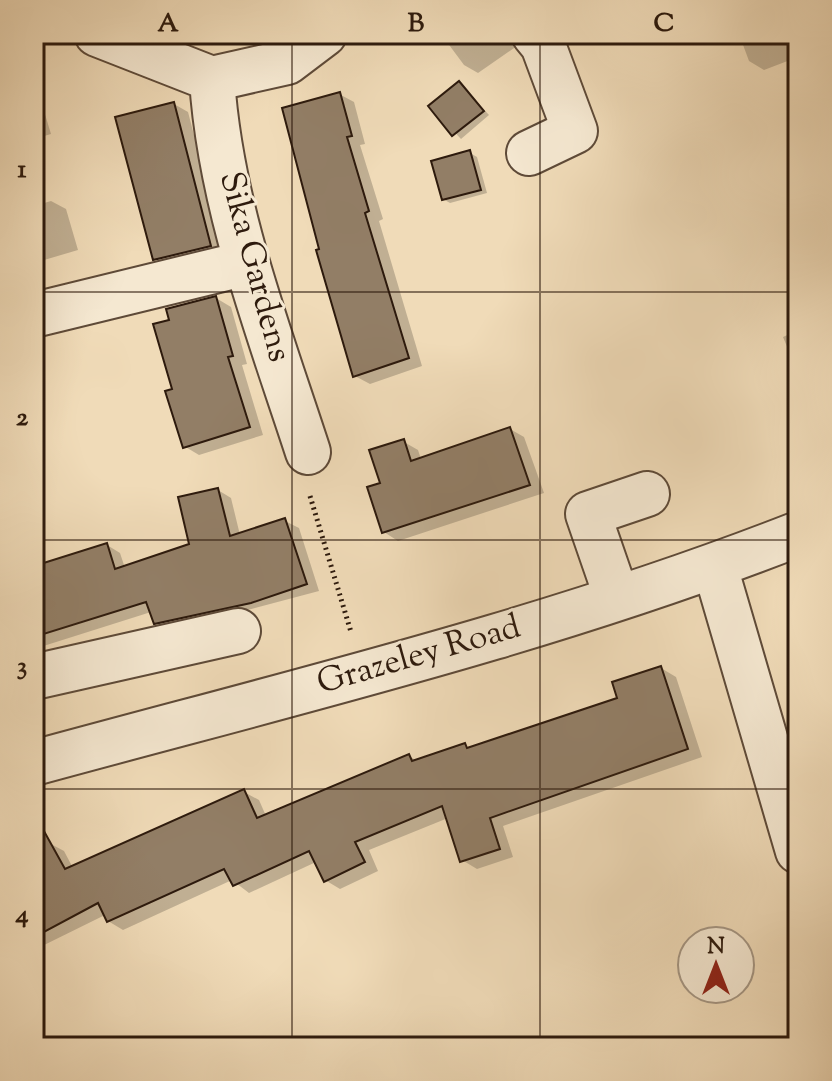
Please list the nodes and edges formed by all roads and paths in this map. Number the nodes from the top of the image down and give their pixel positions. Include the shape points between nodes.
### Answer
1 (97, 34) edge
2 (324, 34) edge
3 (534, 34) edge
4 (212, 79) junction
5 (529, 153) dead end
6 (247, 263) junction
7 (34, 315) edge
8 (308, 452) joint
9 (647, 494) dead end
10 (798, 534) edge
11 (715, 567) junction
12 (617, 598) junction
13 (238, 631) dead end
14 (363, 673) junction
15 (34, 677) edge
16 (34, 763) edge
17 (798, 851) edge

1 - 4 street
2 - 4 street via 287,62
3 - 5 street via 543,45 575,131
4 - 6 street, Sika Gardens via 214,118
6 - 7 street
6 - 8 street, Sika Gardens
8 - 14 path via 303,473
9 - 12 street via 588,514
10 - 11 street, Grazeley Road
11 - 12 street, Grazeley Road
11 - 17 street
12 - 14 street, Grazeley Road
13 - 15 street
14 - 16 street, Grazeley Road

